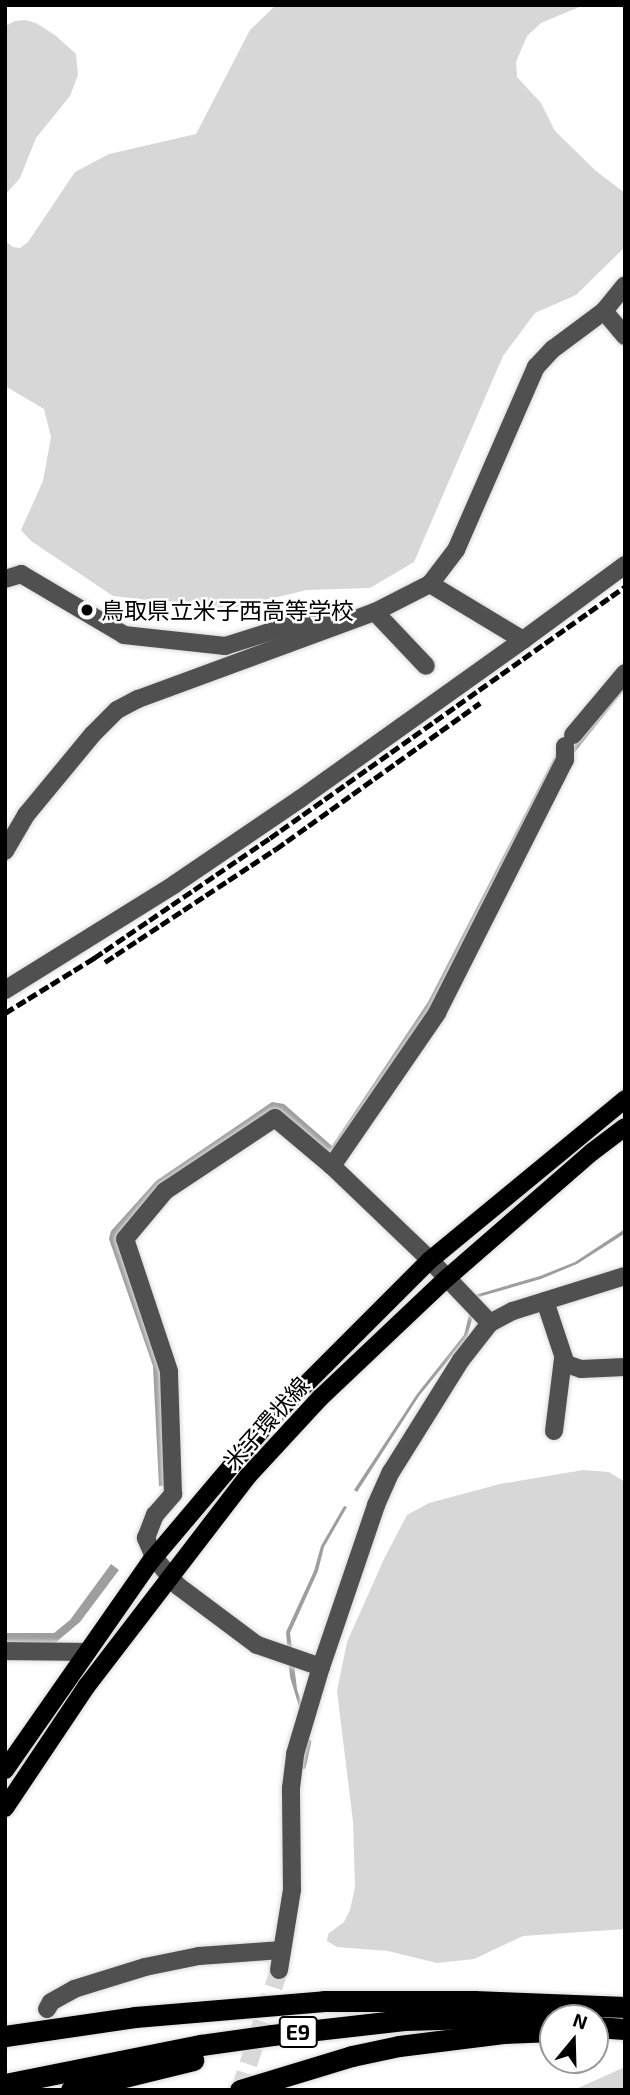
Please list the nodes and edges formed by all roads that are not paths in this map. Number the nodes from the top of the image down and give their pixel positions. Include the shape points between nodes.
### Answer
1 (625, 285) edge
2 (604, 311) junction
3 (625, 322) edge
4 (625, 336) edge
5 (625, 565) edge
6 (5, 579) edge
7 (430, 584) junction
8 (375, 612) junction
9 (337, 624) junction
10 (523, 640) junction
11 (426, 666) dead end
12 (625, 673) edge
13 (5, 851) edge
14 (5, 990) edge
15 (625, 1099) edge
16 (625, 1127) edge
17 (332, 1166) junction
18 (430, 1260) junction
19 (625, 1276) edge
20 (447, 1278) junction
21 (545, 1301) junction
22 (490, 1322) junction
23 (563, 1359) junction
24 (625, 1367) edge
25 (554, 1431) dead end
26 (154, 1557) junction
27 (170, 1578) junction
28 (5, 1651) edge
29 (86, 1652) junction
30 (321, 1667) junction
31 (5, 1770) edge
32 (5, 1808) edge
33 (282, 1950) junction
34 (279, 1970) tunnel mouth
35 (625, 2007) edge
36 (47, 2009) dead end
37 (539, 2019) edge
38 (539, 2028) edge
39 (539, 2029) edge
40 (5, 2036) edge
41 (5, 2084) edge
42 (71, 2090) edge
43 (240, 2090) edge

1 - 2 street
2 - 3 street
2 - 4 street
2 - 7 street via 536,367 456,550
5 - 10 street
6 - 9 street via 21,574 124,635 225,646 314,618
7 - 8 street
7 - 10 street
8 - 9 street
8 - 11 street
9 - 13 street via 117,710 26,815
10 - 14 street via 175,884
12 - 17 street via 568,747 437,1013
15 - 18 main road, 米子環状線
16 - 20 main road, 米子環状線
17 - 18 street
17 - 26 street via 275,1118 165,1191 125,1239 169,1371 173,1494 155,1515 146,1538
18 - 20 street
18 - 26 main road, 米子環状線 via 270,1420
19 - 21 street
20 - 22 street
20 - 27 main road, 米子環状線 via 320,1398 248,1476
21 - 22 street
21 - 23 street
22 - 30 street via 391,1472
23 - 24 street via 573,1368
23 - 25 street
26 - 27 street
26 - 29 main road, 米子環状線
27 - 30 street via 257,1646
27 - 32 main road, 米子環状線 via 86,1687
28 - 29 street
29 - 31 main road, 米子環状線
30 - 33 street via 295,1754 292,1890
33 - 34 street
33 - 36 street via 199,1956 145,1968 74,1989
35 - 40 highway via 324,2001 135,2017
37 - 41 highway, E9 via 404,2020 201,2045
38 - 42 highway, E9 via 405,2031 273,2045
39 - 43 highway via 400,2046

